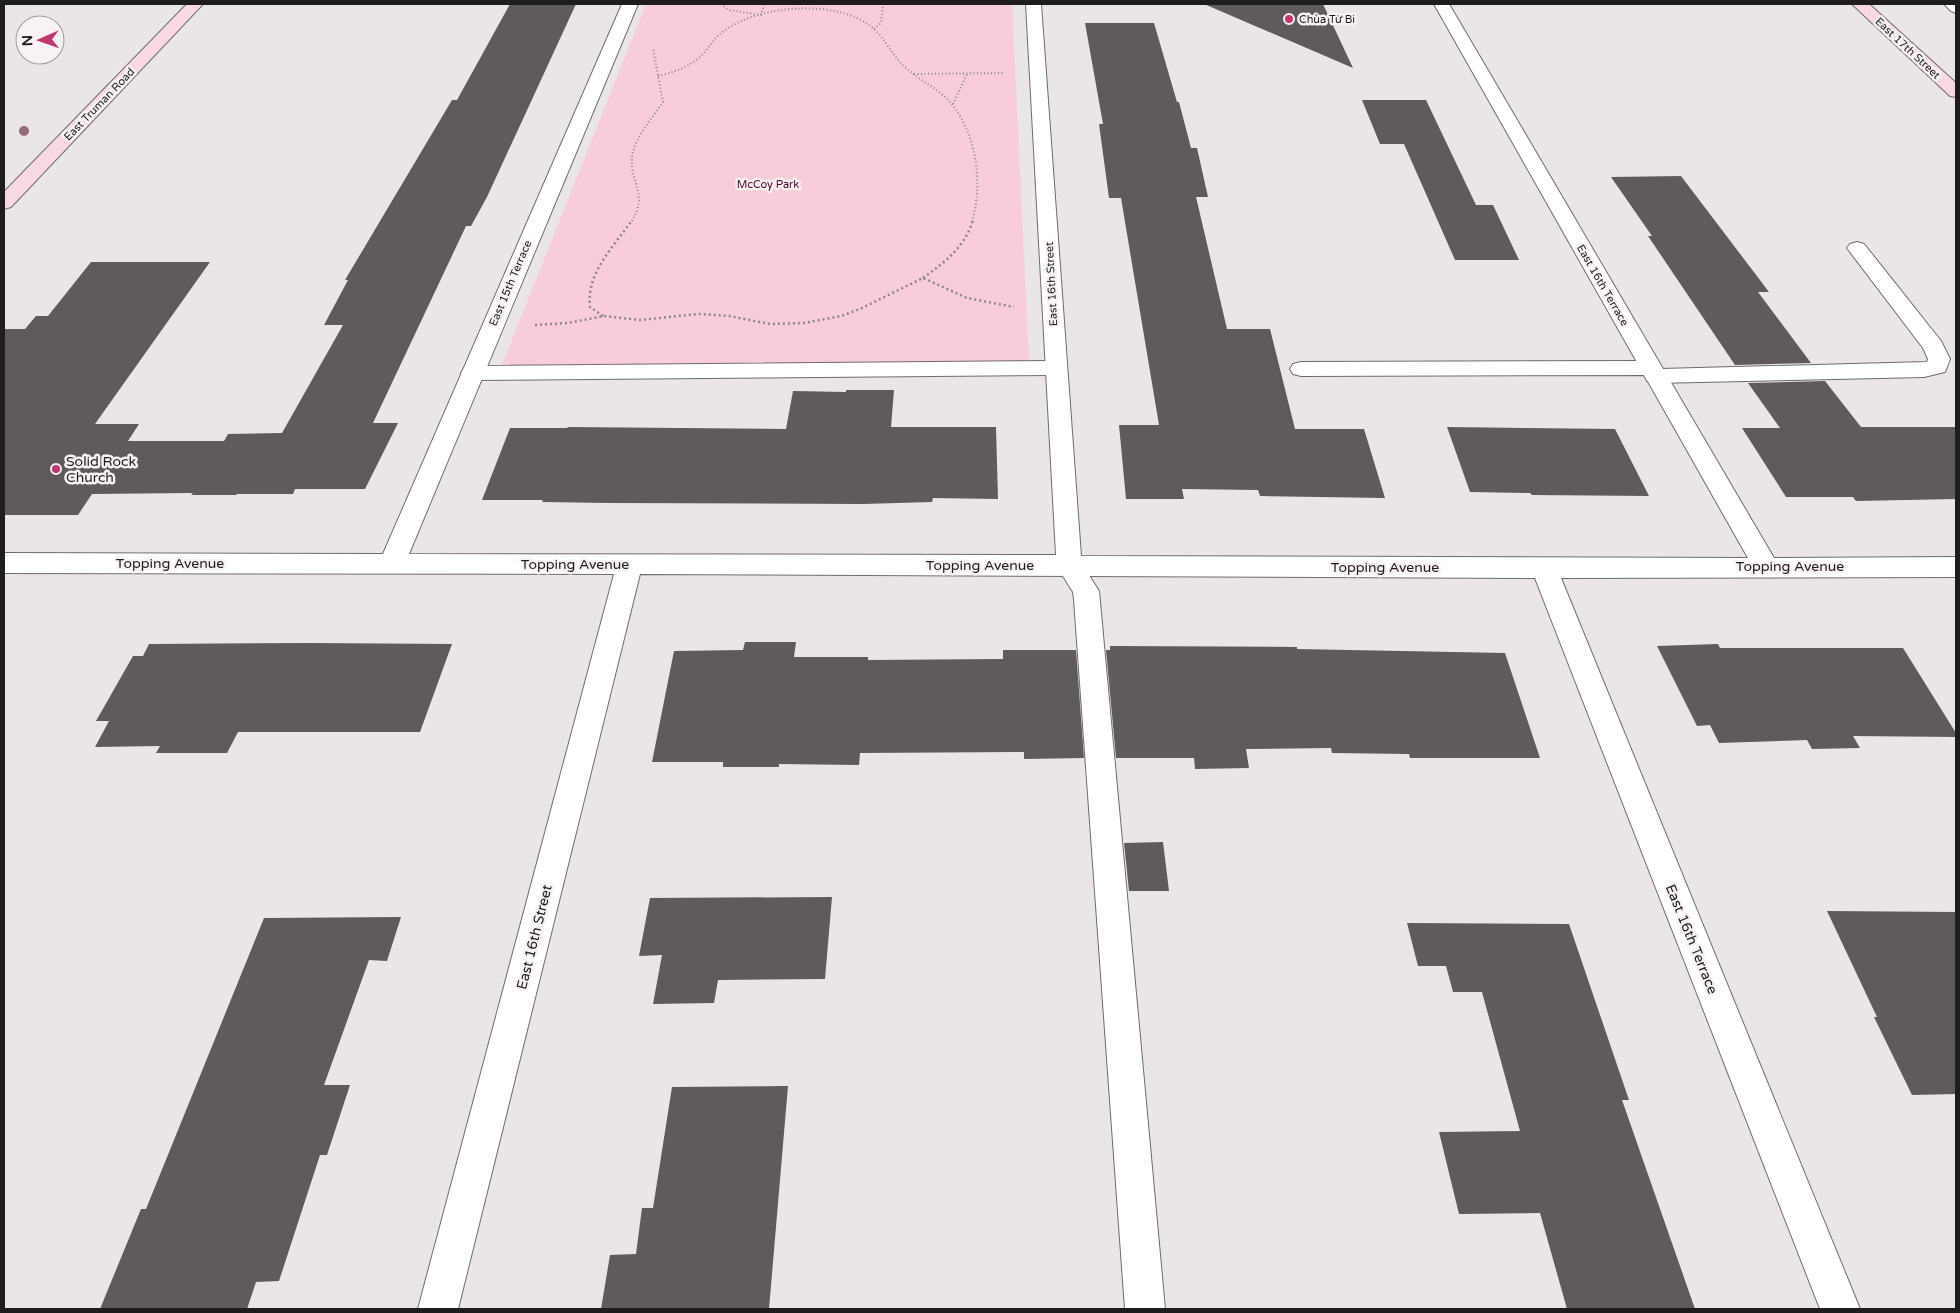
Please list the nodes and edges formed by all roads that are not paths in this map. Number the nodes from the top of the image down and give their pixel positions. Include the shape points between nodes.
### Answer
1 (195, 4) edge
2 (630, 4) edge
3 (1034, 4) edge
4 (1442, 4) edge
5 (1860, 4) edge
6 (1951, 4) edge
7 (1956, 8) edge
8 (1956, 92) edge
9 (4, 204) edge
10 (1857, 248) dead end
11 (1056, 368) junction
12 (1301, 369) dead end
13 (1652, 372) junction
14 (472, 373) junction
15 (4, 563) edge
16 (392, 564) junction
17 (630, 564) junction
18 (1069, 565) junction
19 (1766, 566) junction
20 (1956, 567) edge
21 (1544, 568) junction
22 (438, 1309) edge
23 (1144, 1309) edge
24 (1840, 1309) edge

1 - 9 main road, East Truman Road
2 - 14 street, East 15th Terrace
3 - 11 street, East 16th Street
4 - 13 street, East 16th Terrace
5 - 8 main road, East 17th Street
6 - 7 street
10 - 13 street via 1933,346 1939,358 1937,367 1924,370
11 - 14 street
11 - 18 street, East 16th Street
12 - 13 street
13 - 19 street, East 16th Terrace
14 - 16 street, East 15th Terrace
15 - 16 street, Topping Avenue
16 - 17 street, Topping Avenue
17 - 18 street, Topping Avenue
17 - 22 street, East 16th Street
18 - 21 street, Topping Avenue
18 - 23 street via 1086,591 1087,600
19 - 20 street, Topping Avenue
19 - 21 street, Topping Avenue
21 - 24 street, East 16th Terrace

